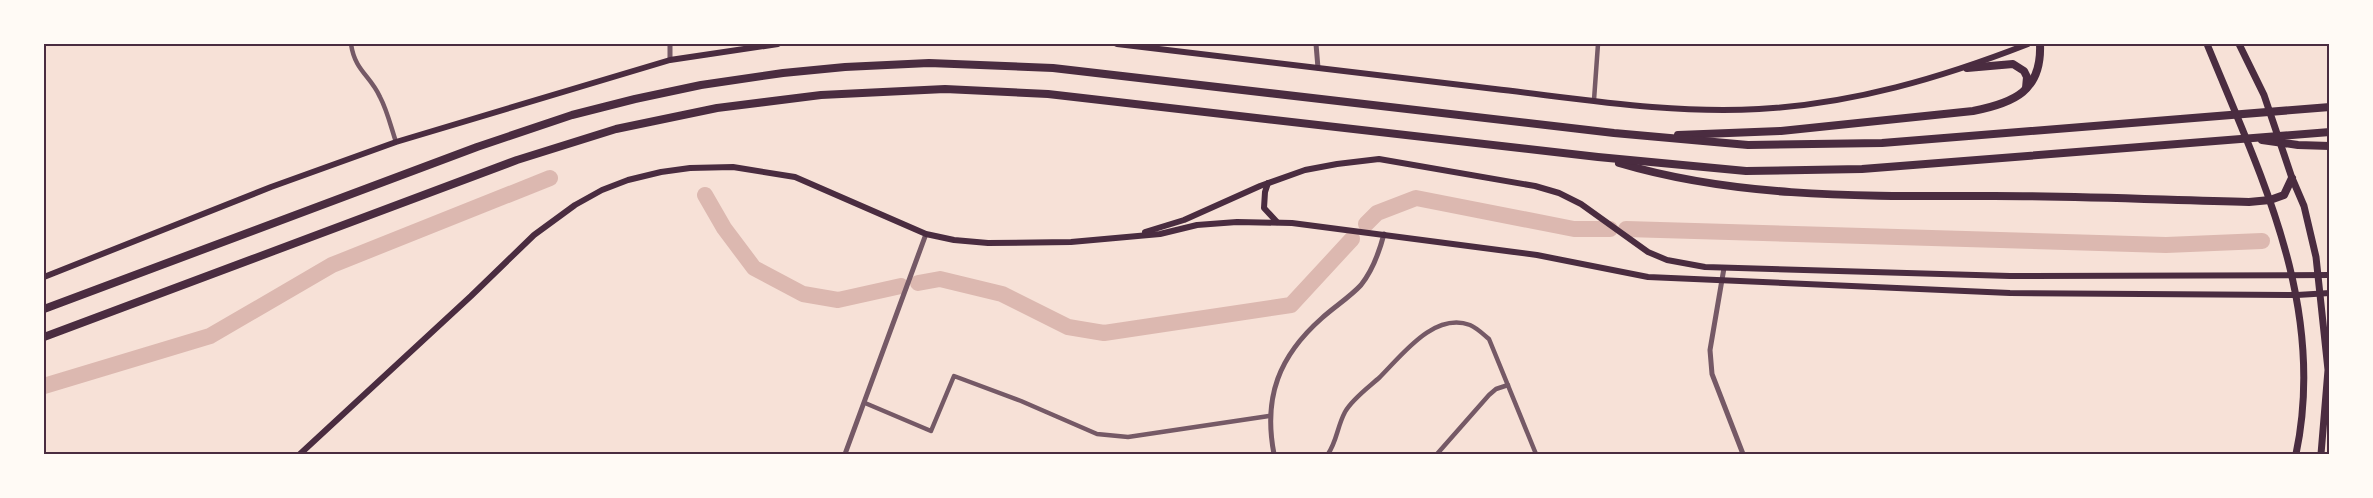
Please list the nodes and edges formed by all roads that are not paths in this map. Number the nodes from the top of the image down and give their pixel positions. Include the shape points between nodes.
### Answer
1 (351, 44) edge
2 (670, 44) edge
3 (778, 44) edge
4 (1117, 44) edge
5 (1316, 44) edge
6 (1598, 44) edge
7 (2028, 44) edge
8 (2040, 44) edge
9 (2207, 44) edge
10 (2239, 44) edge
11 (670, 60) junction
12 (1318, 68) junction
13 (1967, 68) junction
14 (2025, 90) junction
15 (1594, 100) junction
16 (2330, 107) edge
17 (2330, 132) edge
18 (1639, 136) junction
19 (2243, 138) junction
20 (396, 142) junction
21 (2330, 146) edge
22 (1598, 157) junction
23 (2292, 178) junction
24 (1268, 183) junction
25 (2270, 200) junction
26 (1278, 223) junction
27 (926, 234) junction
28 (1384, 234) junction
29 (1116, 238) junction
30 (1724, 268) junction
31 (2293, 275) junction
32 (2318, 275) junction
33 (2330, 275) edge
34 (44, 277) edge
35 (1722, 279) junction
36 (2320, 293) junction
37 (2330, 293) edge
38 (2297, 295) junction
39 (44, 309) edge
40 (44, 337) edge
41 (1509, 385) junction
42 (865, 403) junction
43 (1269, 416) junction
44 (300, 454) edge
45 (846, 454) edge
46 (1274, 454) edge
47 (1328, 454) edge
48 (1437, 454) edge
49 (1536, 454) edge
50 (1743, 454) edge
51 (2296, 454) edge
52 (2321, 454) edge

1 - 20 street via 359,69 380,96
2 - 11 street
3 - 11 main road
4 - 12 main road
5 - 12 street
6 - 15 street
7 - 13 main road
8 - 14 highway via 2039,69
9 - 25 main road
10 - 23 main road via 2264,95
11 - 20 main road
12 - 15 main road
13 - 14 highway via 2013,64 2027,77
13 - 15 main road via 1883,91 1760,109 1709,110
14 - 18 highway via 2015,99 1973,111 1781,131
16 - 18 highway via 1882,143 1748,145
17 - 19 highway
18 - 39 highway via 1053,68 929,63 783,73 701,85 572,115
19 - 21 highway
19 - 22 highway via 1802,172
20 - 34 main road
22 - 25 highway via 1655,174 1798,193
22 - 40 highway via 1008,91 884,91 786,99 676,116 570,142
23 - 25 highway via 2284,195
23 - 32 main road via 2304,206
24 - 26 main road via 1264,208
24 - 29 main road via 1184,220
24 - 30 main road via 1305,170 1379,159 1535,186 1581,204 1648,252 1667,260
25 - 31 main road
26 - 28 main road
26 - 29 main road via 1217,223
27 - 29 main road via 988,243
27 - 42 street
27 - 44 main road via 795,177 768,171 717,166 628,180 575,204 534,235
28 - 35 main road via 1537,255 1648,277
28 - 43 street via 1378,255 1360,286 1291,351 1278,375
30 - 31 main road via 2010,276
30 - 35 street
31 - 32 main road
31 - 38 main road
32 - 33 main road
32 - 36 main road
35 - 38 main road via 2010,293
35 - 50 street via 1710,350 1712,374
36 - 37 main road
36 - 38 main road
36 - 52 main road via 2328,370
38 - 51 main road via 2304,378
41 - 47 street via 1489,339 1473,326 1445,324 1423,334 1346,411 1336,443
41 - 48 street via 1489,395
41 - 49 street
42 - 43 street via 931,430 954,376 1097,434 1128,437
42 - 45 street
43 - 46 street

